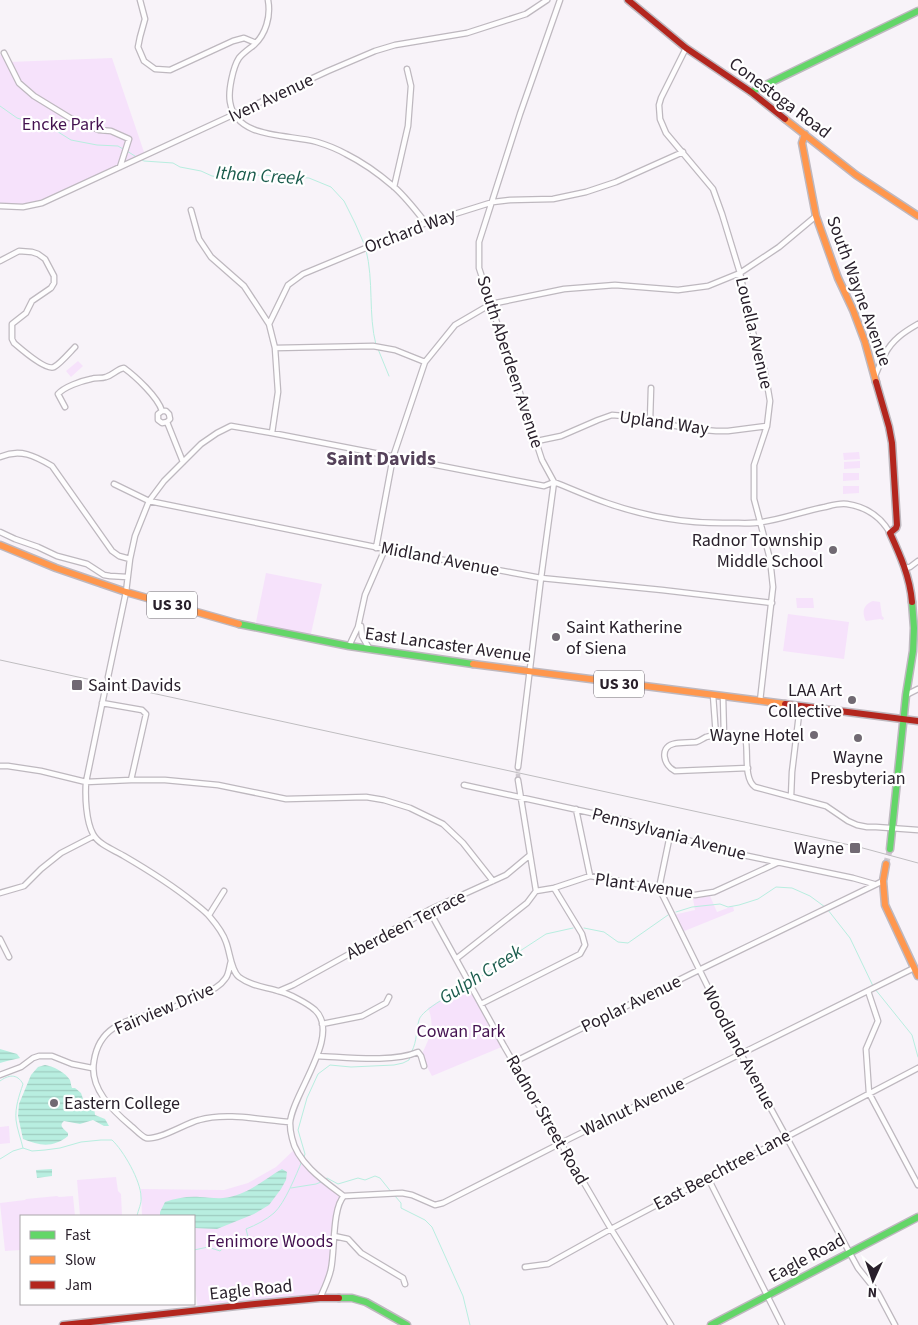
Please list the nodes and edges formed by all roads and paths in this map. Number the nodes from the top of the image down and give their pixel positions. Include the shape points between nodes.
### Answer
1 (140, 0) edge
2 (268, 0) edge
3 (546, 0) edge
4 (560, 0) edge
5 (628, 0) edge
6 (918, 11) edge
7 (256, 43) junction
8 (686, 48) junction
9 (4, 54) dead end
10 (407, 69) dead end
11 (751, 92) junction
12 (234, 115) junction
13 (805, 134) junction
14 (682, 152) junction
15 (120, 167) junction
16 (394, 187) junction
17 (493, 202) junction
18 (0, 206) edge
19 (191, 210) dead end
20 (816, 216) junction
21 (918, 216) edge
22 (426, 223) junction
23 (0, 261) edge
24 (740, 273) junction
25 (491, 304) junction
26 (269, 324) junction
27 (918, 324) edge
28 (75, 347) dead end
29 (274, 348) junction
30 (426, 362) junction
31 (874, 376) junction
32 (651, 388) dead end
33 (65, 407) dead end
34 (162, 411) junction
35 (650, 421) junction
36 (166, 422) junction
37 (767, 426) junction
38 (272, 433) junction
39 (537, 441) junction
40 (0, 457) edge
41 (393, 457) junction
42 (183, 462) junction
43 (554, 482) junction
44 (114, 484) dead end
45 (149, 501) junction
46 (761, 522) junction
47 (0, 532) edge
48 (890, 533) junction
49 (0, 545) edge
50 (376, 548) junction
51 (385, 550) junction
52 (130, 559) junction
53 (918, 561) edge
54 (905, 568) junction
55 (127, 577) junction
56 (541, 578) junction
57 (126, 592) junction
58 (772, 603) junction
59 (361, 618) junction
60 (348, 646) junction
61 (370, 649) junction
62 (530, 672) junction
63 (108, 677) tunnel mouth
64 (918, 689) edge
65 (105, 690) tunnel mouth
66 (713, 695) junction
67 (906, 695) junction
68 (723, 696) junction
69 (760, 702) junction
70 (102, 703) junction
71 (800, 706) junction
72 (903, 720) junction
73 (918, 721) edge
74 (724, 735) junction
75 (716, 736) junction
76 (0, 766) edge
77 (518, 767) tunnel mouth
78 (748, 768) junction
79 (131, 780) junction
80 (518, 780) tunnel mouth
81 (86, 782) junction
82 (464, 785) dead end
83 (521, 797) junction
84 (791, 797) junction
85 (576, 808) junction
86 (891, 828) junction
87 (918, 830) edge
88 (670, 835) junction
89 (94, 836) junction
90 (890, 848) tunnel mouth
91 (530, 855) junction
92 (777, 863) junction
93 (886, 864) tunnel mouth
94 (590, 876) junction
95 (493, 881) junction
96 (883, 881) junction
97 (874, 884) junction
98 (554, 888) junction
99 (659, 888) junction
100 (224, 891) dead end
101 (536, 891) junction
102 (0, 893) edge
103 (429, 910) junction
104 (209, 915) junction
105 (0, 939) edge
106 (9, 957) dead end
107 (456, 959) junction
108 (231, 961) junction
109 (914, 968) junction
110 (699, 970) junction
111 (238, 976) junction
112 (918, 976) edge
113 (226, 979) junction
114 (279, 991) junction
115 (868, 991) junction
116 (389, 997) dead end
117 (481, 1004) junction
118 (322, 1024) junction
119 (741, 1054) junction
120 (317, 1056) junction
121 (514, 1062) junction
122 (424, 1066) dead end
123 (92, 1068) junction
124 (918, 1068) edge
125 (0, 1075) edge
126 (869, 1093) junction
127 (290, 1122) junction
128 (786, 1136) junction
129 (561, 1143) junction
130 (708, 1178) junction
131 (918, 1185) edge
132 (344, 1196) junction
133 (918, 1218) edge
134 (611, 1229) junction
135 (334, 1236) junction
136 (850, 1252) junction
137 (525, 1267) dead end
138 (405, 1284) dead end
139 (768, 1296) junction
140 (320, 1298) junction
141 (63, 1325) edge
142 (407, 1325) edge
143 (671, 1325) edge
144 (711, 1325) edge
145 (782, 1325) edge
146 (895, 1325) edge

1 - 7 street via 145,19 138,48 144,61 155,69 170,70 244,38
2 - 7 street via 266,29
3 - 12 street, Iven Avenue via 526,14 467,33 375,51
4 - 17 street, South Aberdeen Avenue
5 - 8 main road, Conestoga Road
6 - 11 main road
7 - 12 street via 239,58 230,82
8 - 11 main road, Conestoga Road
8 - 14 street, Louella Avenue via 661,98 659,111 666,133
9 - 15 street via 19,83 34,96 70,118 129,138
10 - 16 street via 411,86 408,126
11 - 13 main road, Conestoga Road
12 - 15 street, Iven Avenue
12 - 16 street via 250,129 318,142 346,154
13 - 20 main road, South Wayne Avenue via 802,144
13 - 21 main road, Conestoga Road via 856,175
14 - 17 street, Orchard Way via 616,182 584,192 553,199
14 - 24 street, Louella Avenue via 713,189
15 - 18 street, Iven Avenue via 42,203 23,207
16 - 22 street
17 - 22 street, Orchard Way
17 - 25 street, South Aberdeen Avenue via 479,242 479,268
19 - 26 street via 199,239 211,257 244,286
20 - 24 street via 779,247
20 - 31 main road, South Wayne Avenue via 865,342
22 - 26 street, Orchard Way via 303,274 288,285
23 - 28 street via 19,251 32,252 45,259 54,276 51,288 34,299 26,313 12,324 14,343 47,367 55,366
24 - 25 street via 708,286 678,290 615,285 564,289
24 - 37 street, Louella Avenue via 765,372 770,401
25 - 30 street via 455,325
25 - 39 street, South Aberdeen Avenue
26 - 29 street
27 - 31 street via 890,346
29 - 30 street via 373,346 395,350
29 - 38 street via 278,392
30 - 41 street
31 - 48 main road, South Wayne Avenue via 892,443 897,525
32 - 35 street
33 - 34 street via 58,394 62,390 92,378 101,379 124,368 142,383
34 - 36 street via 170,415
34 - 36 street via 158,420
35 - 37 street, Upland Way via 716,431
35 - 39 street, Upland Way via 612,415 561,436
36 - 42 street
37 - 46 street, Louella Avenue via 754,465 754,499
38 - 41 street
38 - 42 street via 231,426 201,444
39 - 43 street, South Aberdeen Avenue via 542,460
40 - 52 street via 25,454 52,466 112,551
41 - 43 street via 544,486
41 - 50 street
42 - 45 street
43 - 46 street via 608,504 644,514 715,523
43 - 56 street
44 - 45 street, Midland Avenue
45 - 50 street, Midland Avenue
45 - 52 street
46 - 48 street via 840,504 873,514
46 - 58 street, Louella Avenue via 771,563
47 - 55 street via 57,556 86,564 104,575
48 - 54 main road
49 - 57 main road, East Lancaster Avenue / US 30
50 - 51 street, Midland Avenue
51 - 56 street, Midland Avenue
51 - 59 street via 366,596
52 - 55 street
53 - 54 street
54 - 67 main road via 914,628
55 - 57 street
56 - 58 street, Midland Avenue
56 - 62 street
57 - 60 main road, East Lancaster Avenue / US 30 via 235,623
57 - 63 street
58 - 69 street, Louella Avenue
59 - 60 street
59 - 61 street via 362,636
60 - 61 main road, East Lancaster Avenue / US 30
61 - 62 main road, East Lancaster Avenue / US 30
62 - 66 main road, East Lancaster Avenue / US 30
62 - 77 street
64 - 67 street
65 - 70 street
66 - 68 main road, East Lancaster Avenue / US 30
66 - 75 street
67 - 72 main road
68 - 69 main road, East Lancaster Avenue / US 30
68 - 74 street
69 - 71 main road, East Lancaster Avenue / US 30
70 - 79 street via 142,710 146,714
70 - 81 street
71 - 72 main road, East Lancaster Avenue / US 30
71 - 84 street
72 - 73 main road, US 30
72 - 86 main road
74 - 75 street
74 - 78 street via 740,736 745,740
75 - 78 street via 671,745 665,752 666,763 671,770 679,771
76 - 81 street via 41,771
78 - 84 street via 753,786
79 - 81 street
79 - 95 street via 218,785 286,799 366,797 384,800 443,824 463,843
80 - 83 street
81 - 89 street via 85,796
82 - 83 street, Pennsylvania Avenue
83 - 85 street, Pennsylvania Avenue
83 - 91 street
84 - 86 street via 826,806 857,825
85 - 88 street, Pennsylvania Avenue
85 - 94 street
86 - 87 street
86 - 90 main road
88 - 92 street, Pennsylvania Avenue
88 - 99 street
89 - 102 street via 61,853 24,886
89 - 104 street via 182,893
91 - 95 street, Aberdeen Terrace via 506,875
91 - 101 street
92 - 97 street, Pennsylvania Avenue
92 - 99 street, Plant Avenue via 714,892 695,895
93 - 96 main road
94 - 98 street, Plant Avenue
94 - 99 street, Plant Avenue
95 - 103 street, Aberdeen Terrace
96 - 97 street, Poplar Avenue
96 - 109 main road via 885,904
97 - 110 street, Poplar Avenue
98 - 101 street, Plant Avenue
98 - 117 street via 582,934 585,945 580,954
99 - 110 street, Woodland Avenue
100 - 104 street
101 - 107 street via 527,903
103 - 107 street, Radnor Street Road
103 - 114 street, Aberdeen Terrace
104 - 108 street via 226,942
105 - 106 street
107 - 117 street, Radnor Street Road
108 - 111 street
108 - 113 street, Fairview Drive
109 - 112 main road
109 - 115 street, Walnut Avenue
110 - 119 street, Woodland Avenue
110 - 121 street, Poplar Avenue
111 - 113 street, Fairview Drive
111 - 114 street via 253,985
113 - 123 street, Fairview Drive via 217,988 167,1010 116,1026 106,1034 95,1052
114 - 118 street via 315,1011
115 - 119 street, Walnut Avenue
115 - 126 street via 878,1021 866,1049
116 - 118 street via 386,1003 362,1016
117 - 121 street, Radnor Street Road
118 - 120 street
119 - 128 street, Woodland Avenue
119 - 129 street, Walnut Avenue
120 - 122 street via 394,1058 418,1052
120 - 127 street
121 - 129 street, Radnor Street Road
123 - 125 street via 52,1056 39,1056
123 - 127 street via 100,1094 115,1113 145,1138 154,1138 212,1117
124 - 126 street, East Beechtree Lane
126 - 128 street, East Beechtree Lane
126 - 131 street
127 - 132 street via 292,1139 303,1159 317,1176
128 - 130 street, East Beechtree Lane
128 - 136 street, Woodland Avenue
129 - 132 street, Walnut Avenue via 435,1205 402,1193
129 - 134 street, Radnor Street Road
130 - 134 street, East Beechtree Lane
130 - 139 street
132 - 135 street via 336,1217
133 - 136 main road, Eagle Road
134 - 137 street, East Beechtree Lane via 548,1264
134 - 143 street, Radnor Street Road
135 - 138 street via 348,1239 361,1252 403,1278
135 - 140 street via 332,1268
136 - 139 main road, Eagle Road
136 - 146 street, Woodland Avenue
139 - 144 main road, Eagle Road
139 - 145 street
140 - 141 main road, Eagle Road
140 - 142 main road, Eagle Road via 352,1298 366,1302

